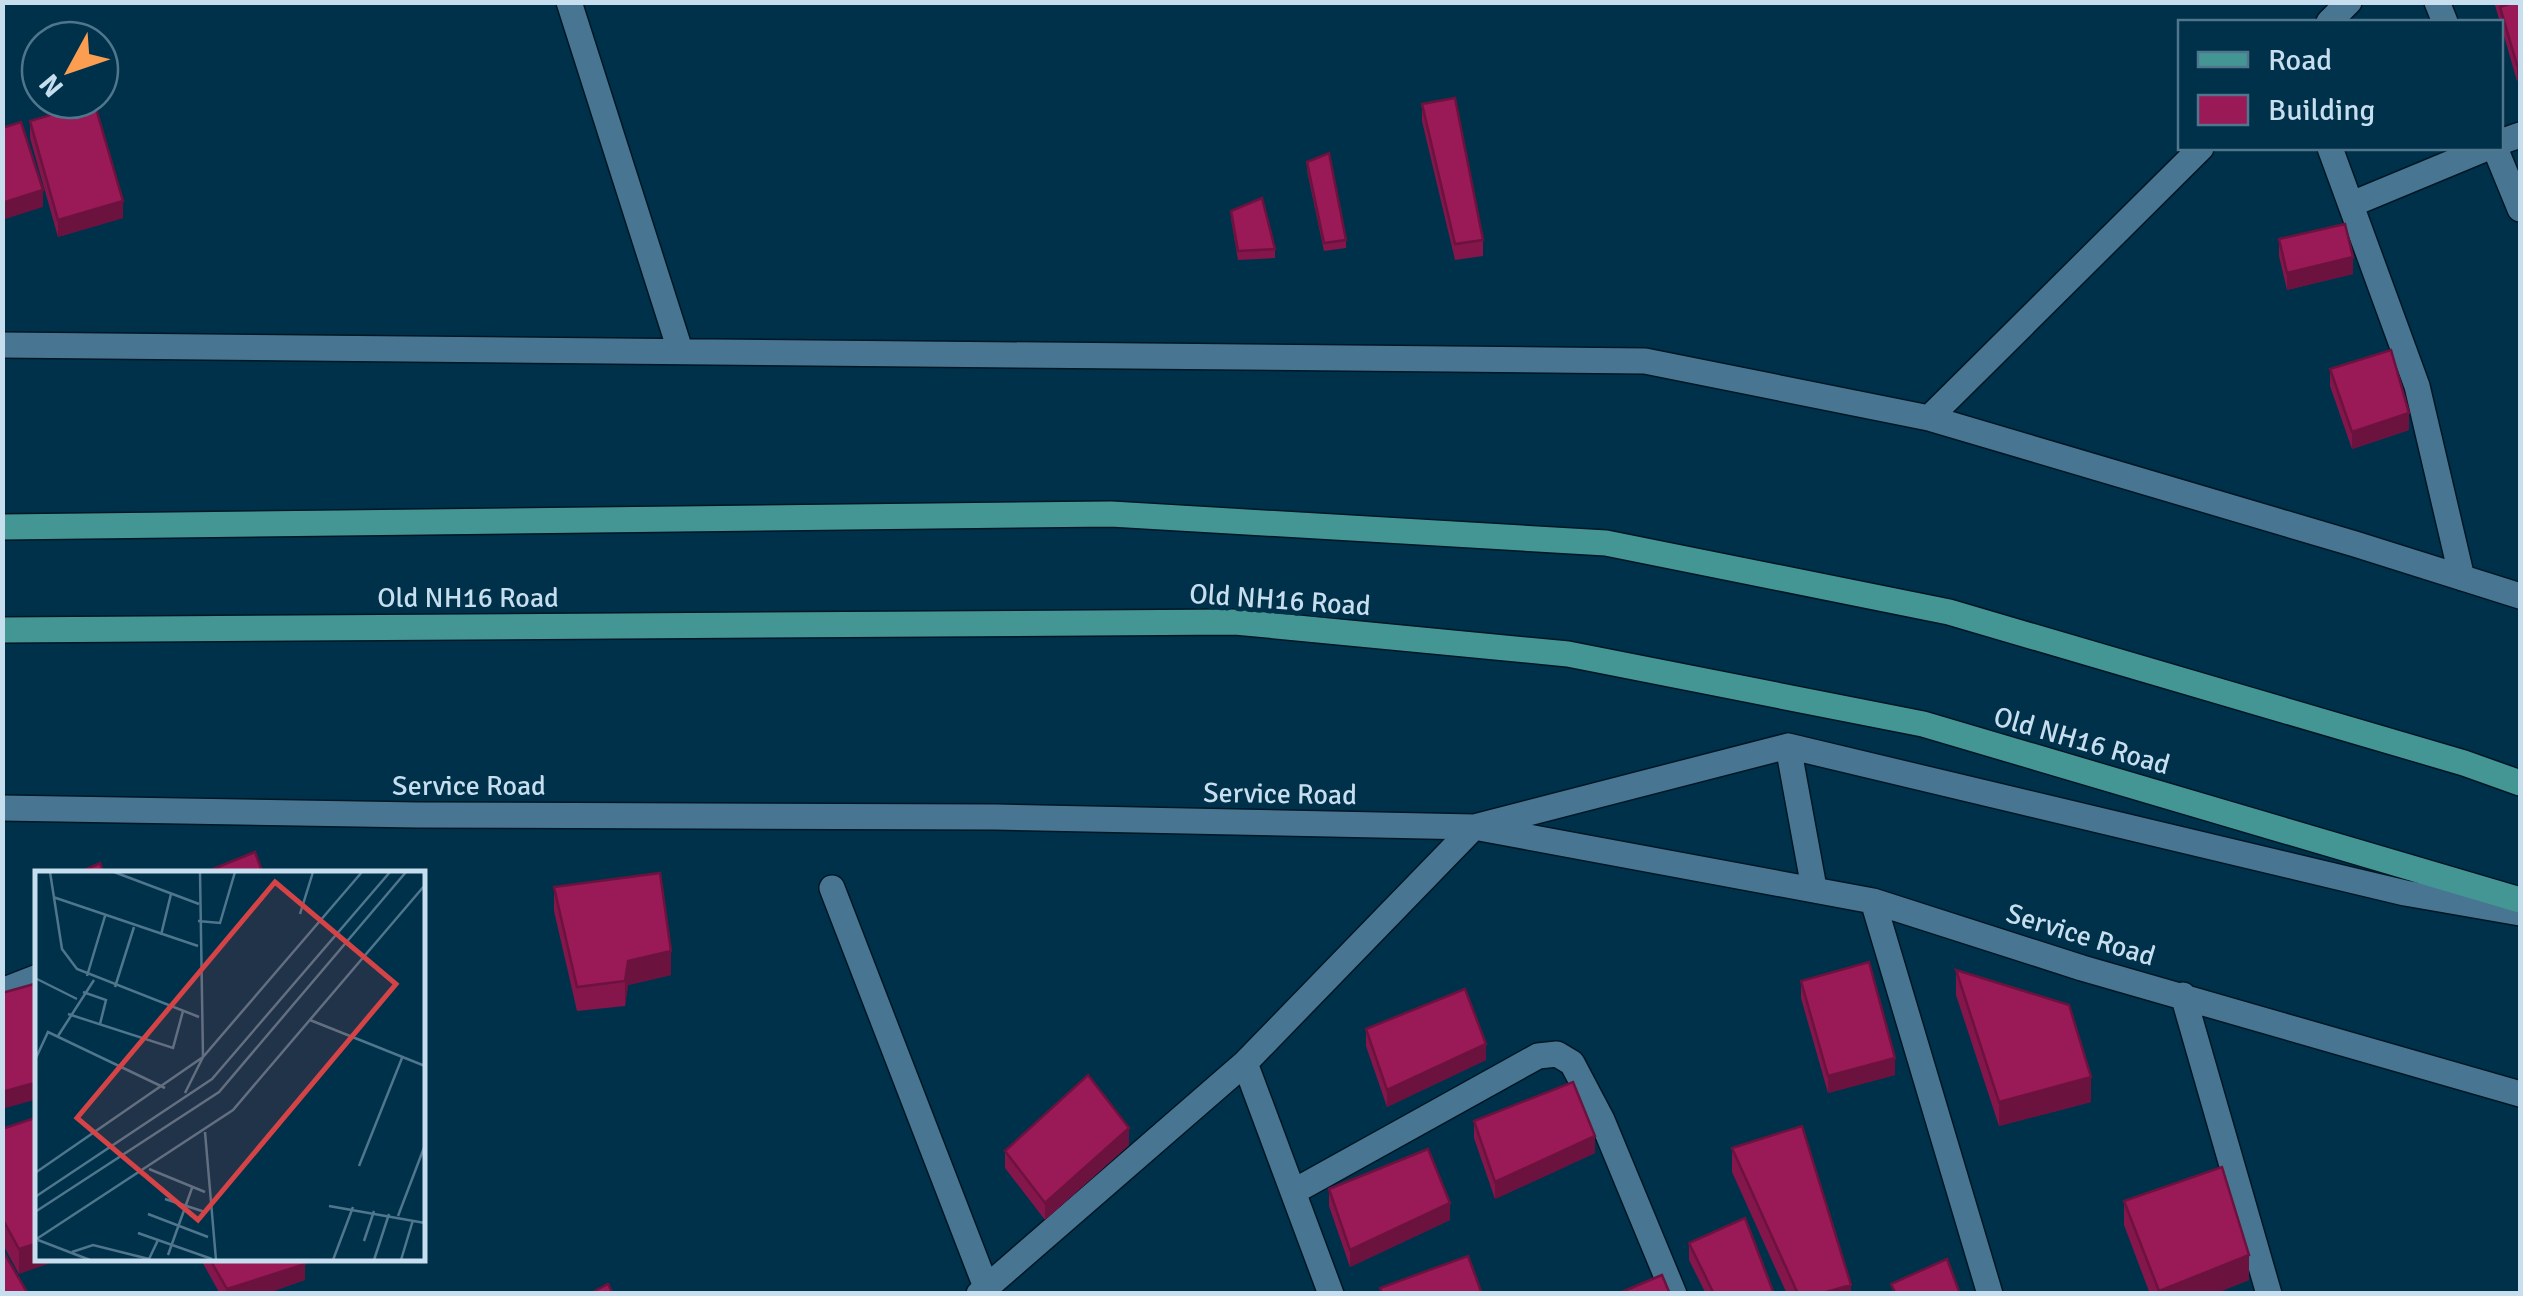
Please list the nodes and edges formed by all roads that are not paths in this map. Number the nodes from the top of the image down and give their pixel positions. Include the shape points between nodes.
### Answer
1 (569, 2) edge
2 (2350, 2) edge
3 (2331, 20) edge
4 (2199, 150) edge
5 (2331, 150) edge
6 (2482, 150) edge
7 (2496, 150) edge
8 (2352, 204) junction
9 (2520, 210) edge
10 (2, 345) edge
11 (680, 350) junction
12 (1929, 418) junction
13 (2, 527) edge
14 (2462, 578) junction
15 (2520, 596) edge
16 (2, 630) edge
17 (1788, 746) junction
18 (2520, 783) edge
19 (2, 808) edge
20 (1474, 827) junction
21 (832, 888) dead end
22 (1814, 888) junction
23 (2520, 900) edge
24 (1873, 901) junction
25 (2520, 912) edge
26 (35, 978) edge
27 (2, 991) edge
28 (2182, 995) junction
29 (1245, 1063) junction
30 (2520, 1094) edge
31 (1293, 1192) junction
32 (982, 1290) edge
33 (1331, 1294) edge
34 (1674, 1294) edge
35 (1990, 1294) edge
36 (2269, 1294) edge

1 - 11 street
2 - 3 street
4 - 12 street
5 - 8 street
6 - 8 street
7 - 9 street
8 - 14 street via 2417,386
10 - 11 street
11 - 12 street via 1646,361
12 - 14 street
13 - 18 main road via 1112,514 1606,543 1949,612
14 - 15 street
16 - 23 main road, Old NH16 Road via 1236,622 1568,654 1923,724
17 - 20 street
17 - 22 street
17 - 25 street via 2405,893
19 - 20 street, Service Road
20 - 22 street, Service Road
20 - 29 street
21 - 32 street
22 - 24 street, Service Road
24 - 28 street, Service Road
24 - 35 street
26 - 27 street
28 - 30 street, Service Road
28 - 36 street
29 - 31 street
29 - 32 street
31 - 33 street
31 - 34 street via 1538,1056 1557,1054 1572,1062 1602,1120

